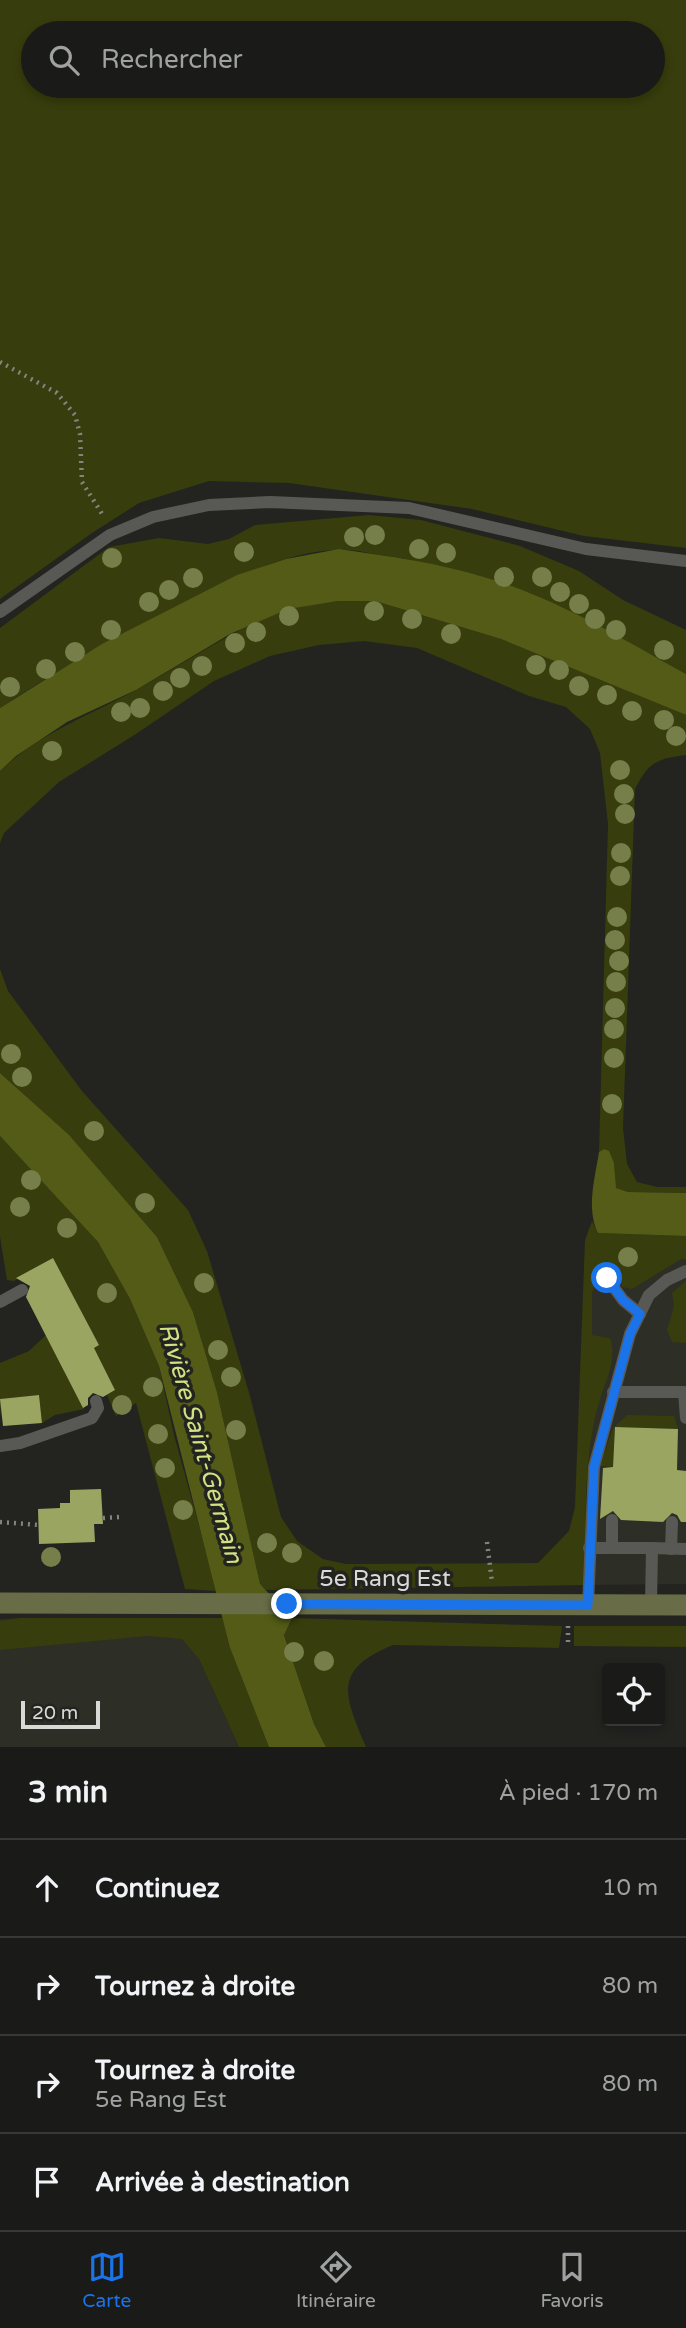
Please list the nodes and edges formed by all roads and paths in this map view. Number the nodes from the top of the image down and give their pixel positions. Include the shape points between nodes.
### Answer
1 (0, 362) edge
2 (110, 535) junction
3 (686, 561) edge
4 (0, 612) edge
5 (686, 1271) edge
6 (607, 1278) dead end
7 (22, 1290) dead end
8 (0, 1301) edge
9 (640, 1314) junction
10 (613, 1392) junction
11 (96, 1401) dead end
12 (686, 1418) edge
13 (0, 1446) edge
14 (121, 1517) dead end
15 (103, 1518) dead end
16 (612, 1520) dead end
17 (0, 1522) edge
18 (672, 1522) dead end
19 (39, 1525) dead end
20 (487, 1542) dead end
21 (589, 1548) junction
22 (612, 1548) junction
23 (652, 1548) junction
24 (671, 1549) junction
25 (686, 1549) edge
26 (0, 1603) edge
27 (493, 1604) junction
28 (588, 1605) junction
29 (651, 1605) junction
30 (686, 1605) edge

1 - 2 path via 57,393 75,415 82,482 100,507
2 - 3 lane via 153,517 209,505 356,505 409,508 586,549
2 - 4 lane
5 - 9 lane via 649,1295
6 - 9 lane
7 - 8 lane
9 - 10 lane
10 - 12 lane via 684,1392
10 - 21 lane via 594,1467
11 - 13 lane via 99,1408 92,1418
14 - 15 path
16 - 22 lane
17 - 19 path
18 - 24 lane
20 - 27 path
21 - 22 lane
21 - 28 lane
22 - 23 lane
23 - 24 lane
23 - 29 lane
24 - 25 lane
26 - 27 street, 5e Rang Est
27 - 28 street, 5e Rang Est
28 - 29 street, 5e Rang Est
29 - 30 street, 5e Rang Est

